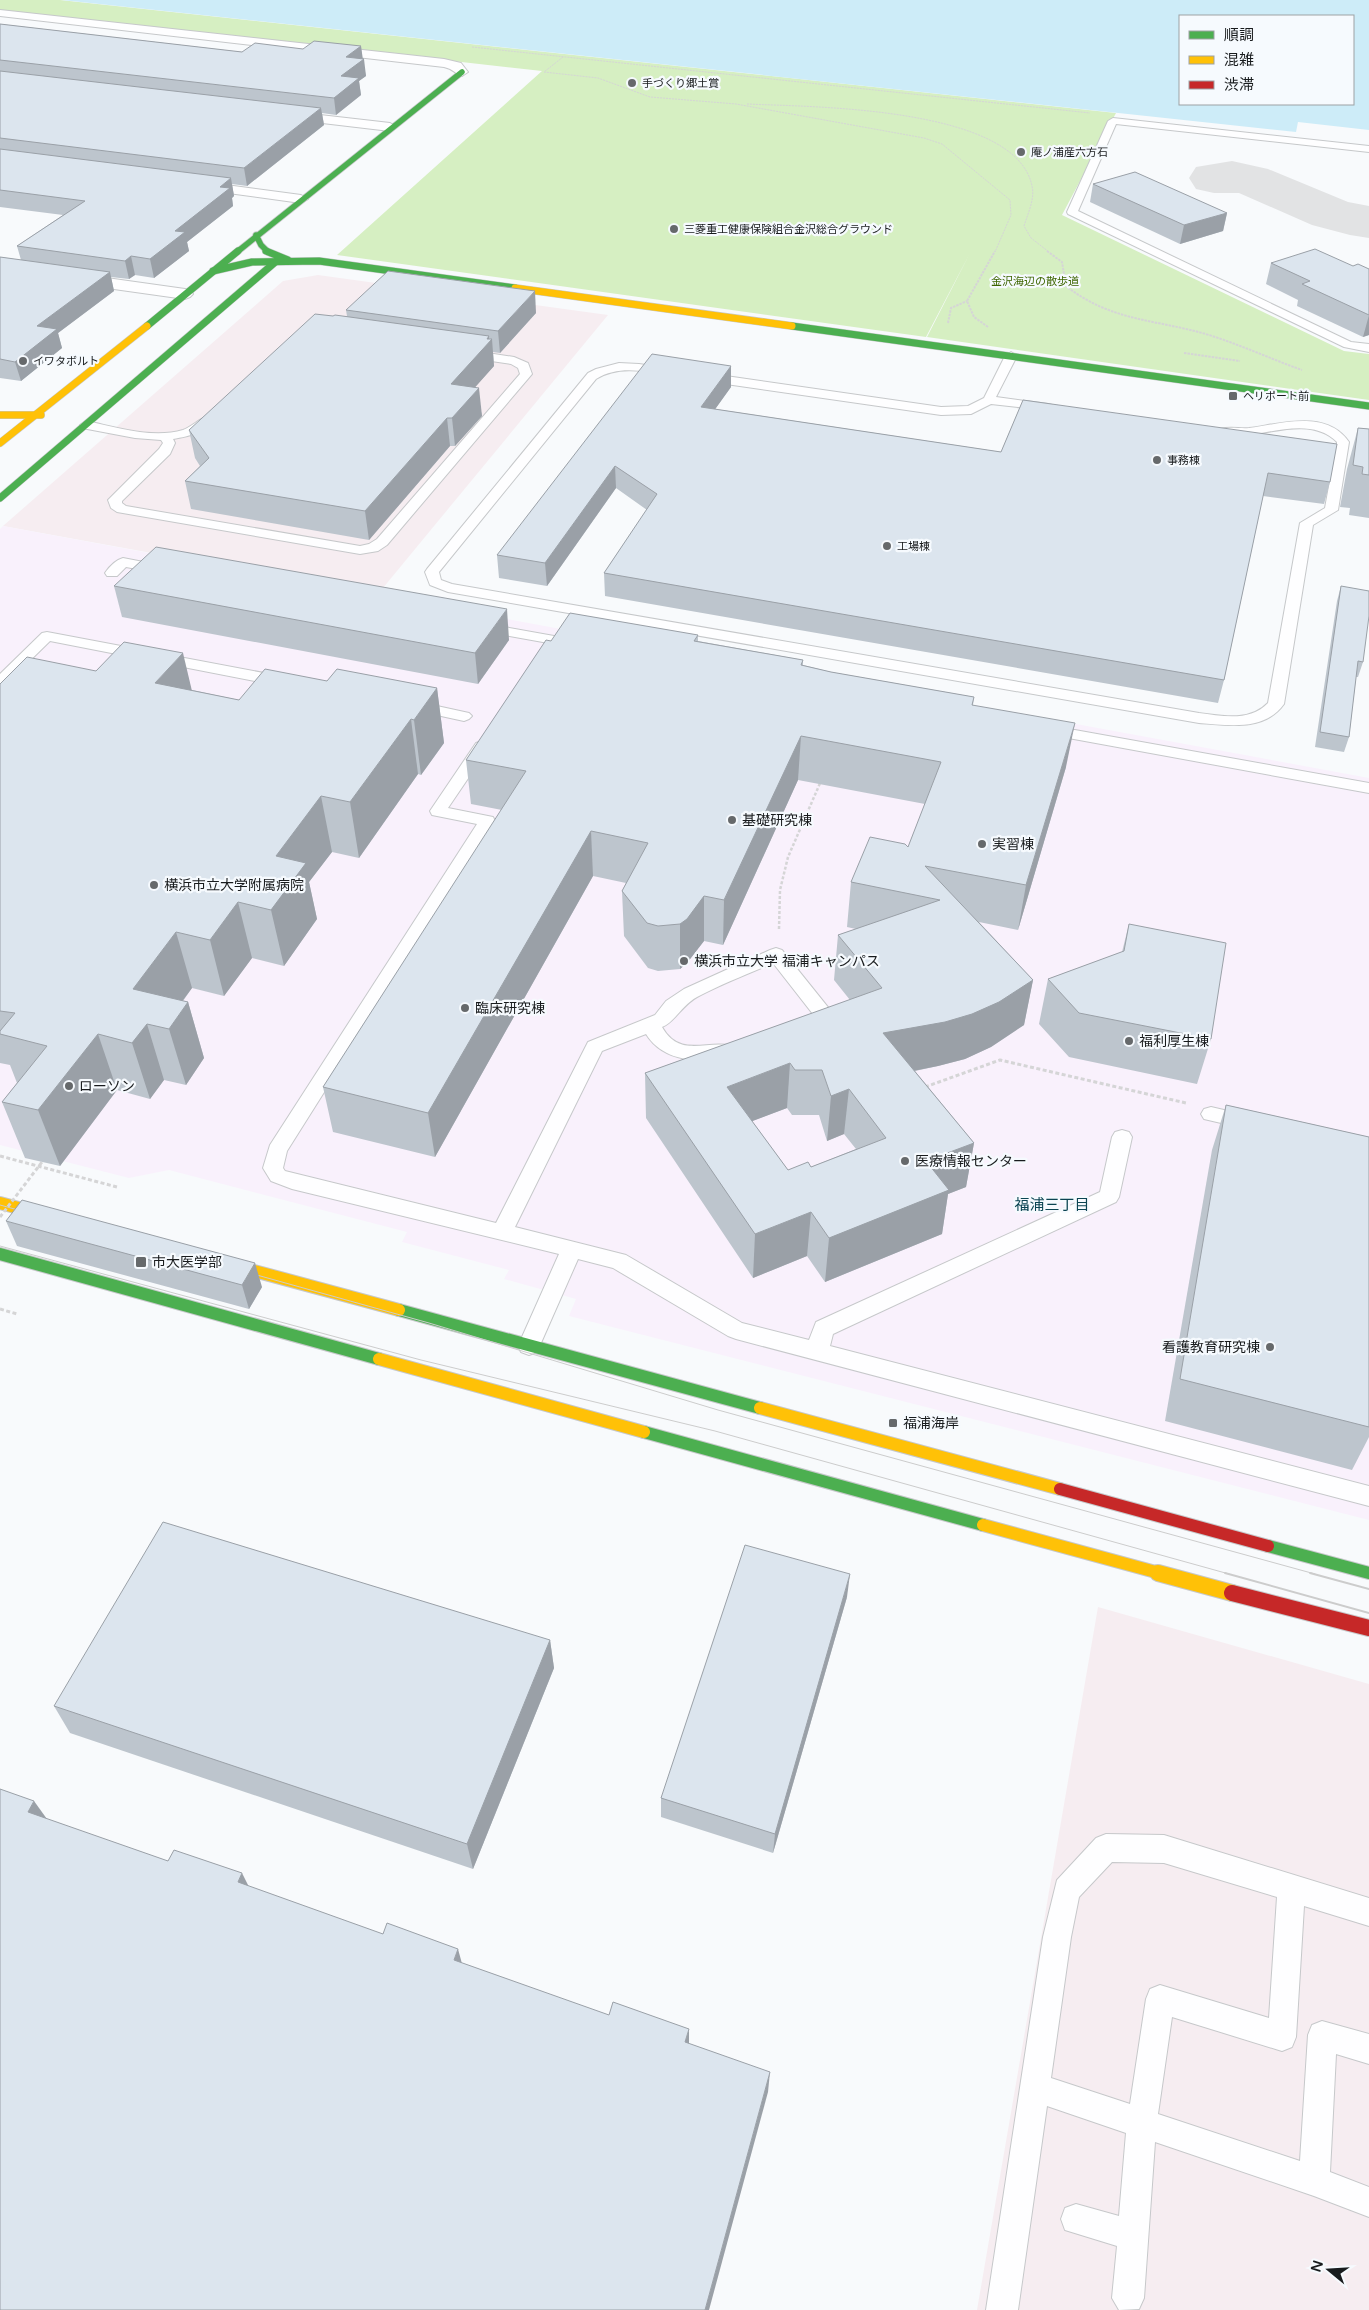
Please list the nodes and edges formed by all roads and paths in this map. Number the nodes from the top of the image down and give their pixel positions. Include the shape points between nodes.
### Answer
1 (0, 14) edge
2 (473, 47) dead end
3 (564, 57) junction
4 (462, 72) joint
5 (736, 104) junction
6 (272, 113) edge
7 (1090, 113) dead end
8 (390, 127) junction
9 (1369, 149) edge
10 (185, 184) edge
11 (301, 198) junction
12 (256, 235) junction
13 (280, 258) junction
14 (0, 268) edge
15 (213, 271) junction
16 (185, 294) junction
17 (989, 328) dead end
18 (1369, 348) edge
19 (457, 353) edge
20 (1183, 353) dead end
21 (1009, 359) junction
22 (1246, 362) dead end
23 (1288, 368) dead end
24 (989, 400) junction
25 (112, 403) junction
26 (0, 404) edge
27 (1369, 406) edge
28 (85, 407) dead end
29 (1058, 409) edge
30 (221, 411) edge
31 (59, 412) dead end
32 (1369, 412) edge
33 (0, 415) edge
34 (33, 416) junction
35 (86, 425) junction
36 (44, 428) dead end
37 (1206, 430) edge
38 (165, 437) junction
39 (0, 443) edge
40 (0, 498) edge
41 (112, 572) dead end
42 (182, 573) edge
43 (466, 624) edge
44 (554, 640) junction
45 (574, 644) edge
46 (543, 657) edge
47 (0, 682) edge
48 (299, 684) edge
49 (396, 703) edge
50 (464, 716) dead end
51 (1033, 728) edge
52 (493, 730) edge
53 (823, 776) edge
54 (1369, 788) edge
55 (776, 954) junction
56 (651, 1025) junction
57 (799, 1031) edge
58 (740, 1048) edge
59 (919, 1089) edge
60 (1211, 1114) joint
61 (1267, 1127) edge
62 (1122, 1137) dead end
63 (0, 1156) edge
64 (42, 1162) edge
65 (39, 1166) junction
66 (117, 1187) dead end
67 (0, 1202) edge
68 (0, 1218) edge
69 (67, 1221) edge
70 (502, 1232) junction
71 (572, 1249) junction
72 (0, 1254) edge
73 (212, 1260) edge
74 (0, 1309) edge
75 (17, 1314) dead end
76 (529, 1346) junction
77 (817, 1352) junction
78 (1369, 1496) edge
79 (1369, 1573) edge
80 (1369, 1628) edge
81 (1291, 1888) junction
82 (1369, 1912) edge
83 (1369, 2049) edge
84 (1035, 2087) junction
85 (1142, 2122) junction
86 (1314, 2181) junction
87 (1369, 2202) edge
88 (1076, 2220) dead end
89 (1134, 2236) junction
90 (1128, 2298) dead end
91 (1002, 2310) edge

1 - 4 street via 444,63 457,66
2 - 3 path
3 - 5 path via 544,72 598,78 650,97
3 - 7 path
4 - 8 street
5 - 17 path via 942,144 1010,200 1013,209 1000,241 968,301 975,320
5 - 23 path via 828,108 903,117 963,128 991,140 1018,160 1031,182 1032,202 1024,226 1031,238 1062,262 1066,286 1079,298 1103,311 1209,335 1304,371
6 - 8 street
8 - 11 street
9 - 18 lane via 1113,121 1072,212 1348,345
10 - 11 street
11 - 12 street
12 - 13 street via 263,250
12 - 15 street
13 - 15 street via 238,263
13 - 21 street via 313,266
13 - 25 street
14 - 16 street
15 - 16 street
16 - 34 street
19 - 38 lane via 514,361 524,366 526,374 382,542 373,548 360,550 116,505 115,500 165,451 169,443
20 - 22 path
21 - 24 lane
21 - 27 street
21 - 32 street
24 - 29 lane
24 - 37 lane via 971,410 941,411 623,366 600,370 432,572 435,582 448,588 670,628 1199,718 1254,720 1270,713 1276,704 1306,523 1332,510 1343,442 1322,428 1297,423 1235,434
25 - 28 street
25 - 35 street
26 - 34 street
30 - 38 lane via 198,430
31 - 34 street
33 - 34 street
34 - 36 street
34 - 39 street
35 - 38 lane
35 - 40 street via 59,442
41 - 42 lane via 123,562
43 - 44 lane
44 - 45 lane
44 - 46 lane
47 - 48 lane via 47,636
49 - 50 lane
51 - 54 lane
52 - 70 lane via 438,811 487,821 276,1150 273,1168 278,1176 292,1181
53 - 55 path via 788,857 780,890
55 - 56 lane via 690,992 673,1005 662,1020
55 - 57 lane via 828,1021
56 - 58 lane via 662,1042 685,1053 706,1055
56 - 70 lane via 595,1047
59 - 60 path via 1000,1060 1196,1105
60 - 61 lane
62 - 77 lane via 1109,1197 824,1328
63 - 65 path
64 - 65 path, bridge
65 - 66 path
65 - 68 path, bridge
67 - 69 street
70 - 71 lane
71 - 76 lane
71 - 77 lane via 620,1261 736,1330
72 - 80 street via 1141,1569
73 - 76 street
74 - 75 path
76 - 79 street
77 - 78 lane
81 - 82 lane
81 - 84 lane via 1164,1849 1106,1848 1067,1890
81 - 85 lane via 1282,2037 1160,1999
83 - 86 lane via 1322,2035
84 - 85 lane
84 - 91 lane
85 - 86 lane
85 - 89 lane
86 - 87 lane
88 - 89 lane
89 - 90 lane

